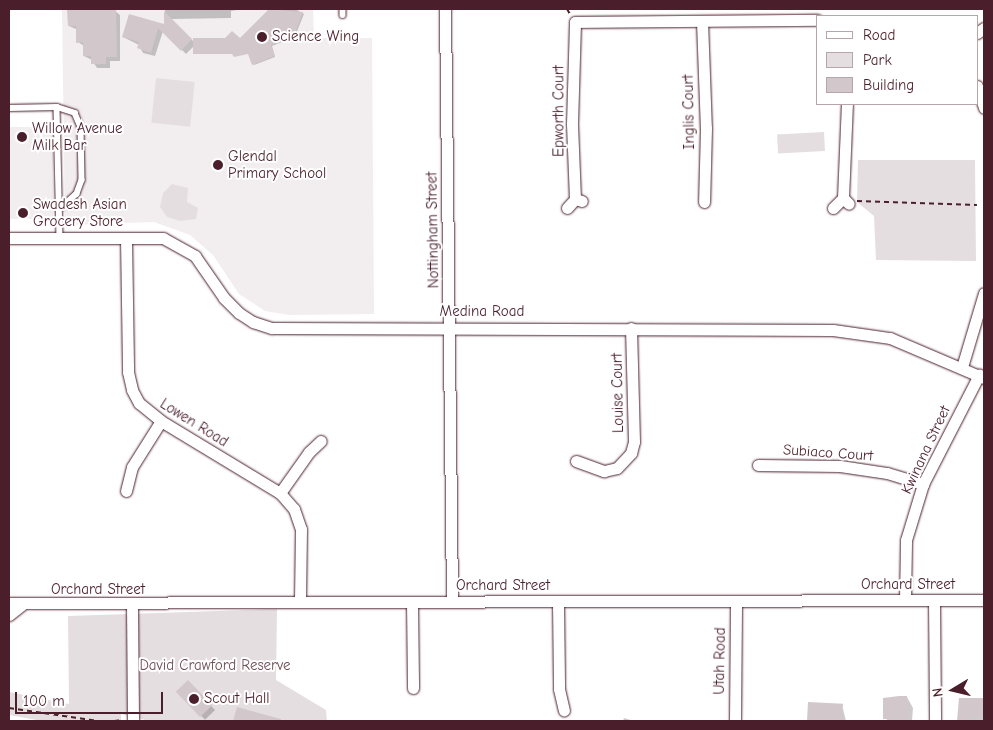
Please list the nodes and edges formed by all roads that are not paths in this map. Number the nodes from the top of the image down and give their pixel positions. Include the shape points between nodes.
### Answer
1 (446, 9) edge
2 (816, 20) edge
3 (702, 21) junction
4 (978, 89) edge
5 (847, 105) edge
6 (57, 107) junction
7 (9, 108) edge
8 (984, 108) edge
9 (705, 204) dead end
10 (567, 208) dead end
11 (833, 208) dead end
12 (59, 210) junction
13 (9, 238) edge
14 (126, 238) junction
15 (60, 239) junction
16 (984, 293) edge
17 (449, 327) junction
18 (631, 328) junction
19 (962, 367) junction
20 (981, 377) edge
21 (161, 421) junction
22 (321, 441) dead end
23 (576, 461) dead end
24 (758, 464) dead end
25 (923, 484) junction
26 (126, 491) dead end
27 (280, 492) junction
28 (905, 600) junction
29 (934, 600) junction
30 (984, 600) edge
31 (452, 601) junction
32 (736, 601) junction
33 (300, 602) junction
34 (412, 602) junction
35 (558, 602) junction
36 (9, 603) edge
37 (22, 605) junction
38 (132, 605) junction
39 (9, 615) edge
40 (414, 688) dead end
41 (564, 710) dead end
42 (133, 721) edge
43 (734, 721) edge
44 (935, 721) edge

1 - 17 street, Nottingham Street
2 - 3 street
3 - 9 street, Inglis Court
3 - 10 street, Epworth Court via 575,22 572,124 578,200
4 - 8 street
5 - 11 street via 846,201
6 - 7 lane
6 - 12 lane
6 - 12 lane via 75,113 81,127 82,180 77,194
12 - 15 lane
13 - 15 street, Medina Road
14 - 15 street, Medina Road
14 - 17 street, Medina Road via 163,238 186,248 204,266 224,298 239,314 272,328
14 - 21 street, Lowen Road via 128,372 139,403
16 - 19 street
17 - 18 street, Medina Road
17 - 31 street, Nottingham Street
18 - 19 street, Medina Road via 833,330 890,338
18 - 23 street, Louise Court via 634,442 631,453 617,468 604,471
19 - 20 street, Medina Road
20 - 25 street, Kwinana Street
21 - 26 street via 132,467
21 - 27 street, Lowen Road
22 - 27 street
24 - 25 street, Subiaco Court via 840,466 887,473
25 - 28 street, Kwinana Street via 906,540
27 - 33 street, Lowen Road via 294,509 300,529
28 - 29 street, Orchard Street
28 - 32 street, Orchard Street
29 - 30 street, Orchard Street
29 - 44 street
31 - 34 street, Orchard Street
31 - 35 street, Orchard Street
32 - 35 street, Orchard Street
32 - 43 street, Utah Road
33 - 34 street, Orchard Street
33 - 38 street, Orchard Street
34 - 40 street
35 - 41 street via 559,689
36 - 37 street, Orchard Street
37 - 38 street, Orchard Street
37 - 39 street
38 - 42 street

